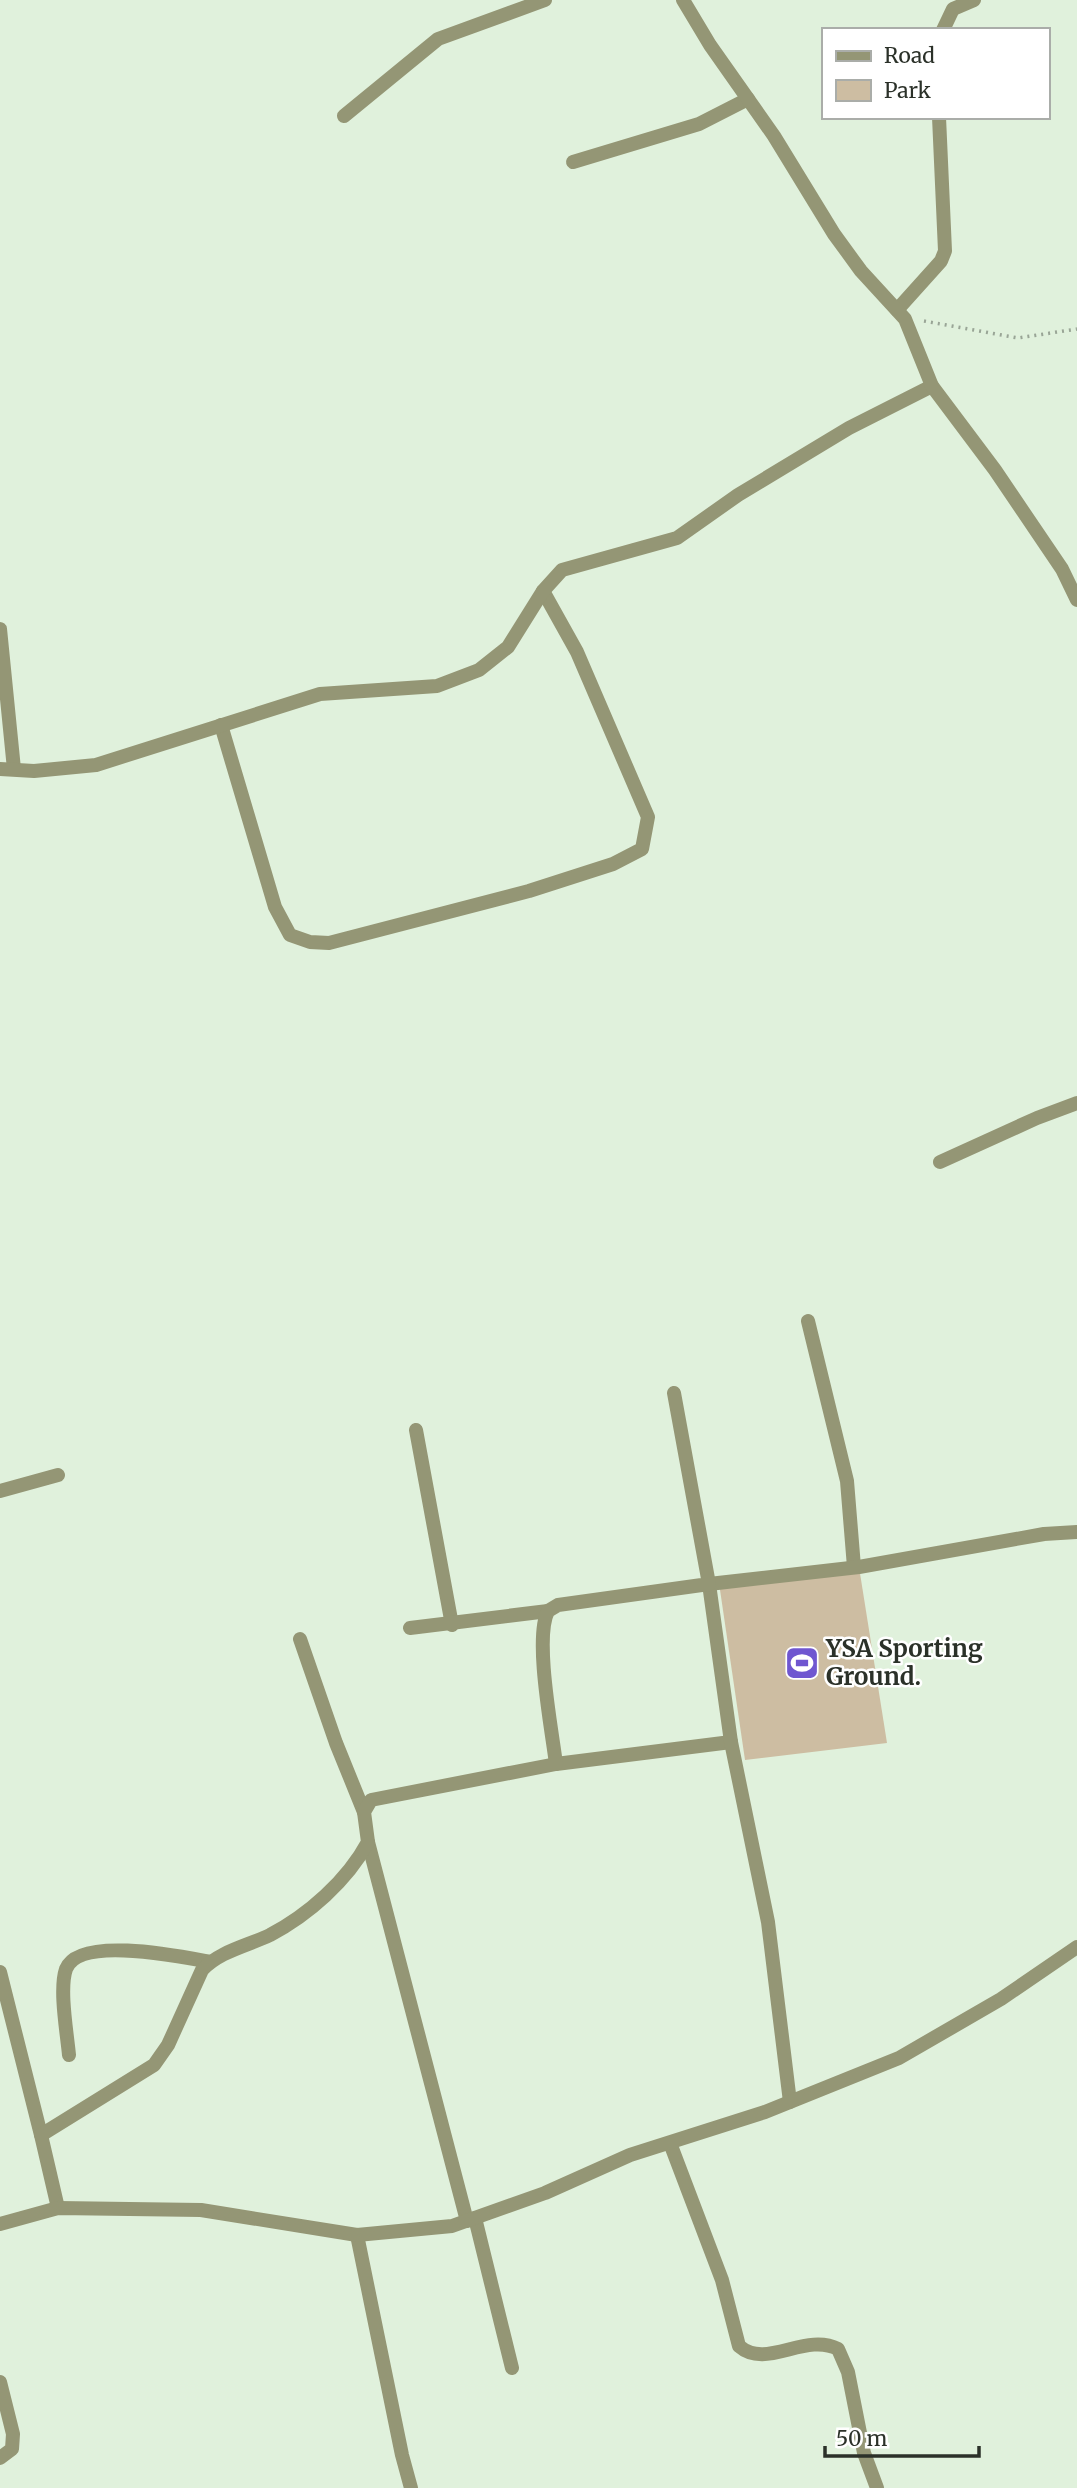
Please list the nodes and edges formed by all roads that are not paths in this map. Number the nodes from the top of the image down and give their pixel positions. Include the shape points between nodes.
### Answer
1 (545, 0) edge
2 (683, 0) edge
3 (974, 0) edge
4 (944, 28) edge
5 (748, 99) junction
6 (344, 116) dead end
7 (939, 119) edge
8 (573, 162) dead end
9 (901, 315) junction
10 (932, 386) junction
11 (542, 591) junction
12 (1077, 600) edge
13 (0, 629) edge
14 (221, 725) junction
15 (7, 769) edge
16 (1077, 1103) edge
17 (940, 1162) dead end
18 (808, 1321) dead end
19 (674, 1393) dead end
20 (416, 1430) dead end
21 (58, 1475) dead end
22 (0, 1490) edge
23 (1077, 1532) edge
24 (854, 1567) junction
25 (709, 1584) junction
26 (548, 1611) junction
27 (452, 1625) junction
28 (410, 1628) dead end
29 (300, 1639) dead end
30 (731, 1742) junction
31 (556, 1765) junction
32 (364, 1812) junction
33 (368, 1842) junction
34 (1077, 1947) edge
35 (210, 1962) junction
36 (0, 1972) edge
37 (69, 2055) dead end
38 (790, 2102) junction
39 (41, 2135) junction
40 (670, 2143) junction
41 (58, 2208) junction
42 (471, 2220) junction
43 (0, 2224) edge
44 (356, 2235) junction
45 (512, 2368) dead end
46 (0, 2382) edge
47 (0, 2458) edge
48 (411, 2488) edge
49 (877, 2488) edge

1 - 6 street via 438,38
2 - 5 street
3 - 4 street via 953,9
5 - 8 street via 699,124
5 - 9 street via 834,234
7 - 9 street via 945,251
9 - 10 street
10 - 11 street via 849,428 677,538 562,570
10 - 12 street via 995,470 1062,569
11 - 14 street via 508,647 479,670 438,686 320,694
11 - 14 street via 577,652 648,817 642,849 613,863 529,891 329,943 290,935 275,907
13 - 15 street
14 - 15 street via 96,765
16 - 17 street
18 - 24 street via 847,1481
19 - 25 street
20 - 27 street
21 - 22 street
23 - 24 street
24 - 25 street
25 - 26 street via 558,1605
25 - 30 street
26 - 27 street
26 - 31 street via 544,1661
27 - 28 street
29 - 32 street
30 - 31 street
30 - 38 street via 768,1922
31 - 32 street via 379,1797 371,1800
32 - 33 street
33 - 35 street via 309,1911
33 - 42 street
34 - 38 street via 899,2058
35 - 37 street via 124,1950 98,1951 74,1960 66,1968 65,1986
35 - 39 street via 202,1969 168,2045 154,2065
36 - 39 street
38 - 40 street
39 - 41 street
40 - 42 street
40 - 49 street via 722,2280 739,2346 752,2354 818,2342 838,2349
41 - 43 street
41 - 44 street via 201,2210
42 - 44 street
42 - 45 street
44 - 48 street
46 - 47 street via 13,2434 12,2449

